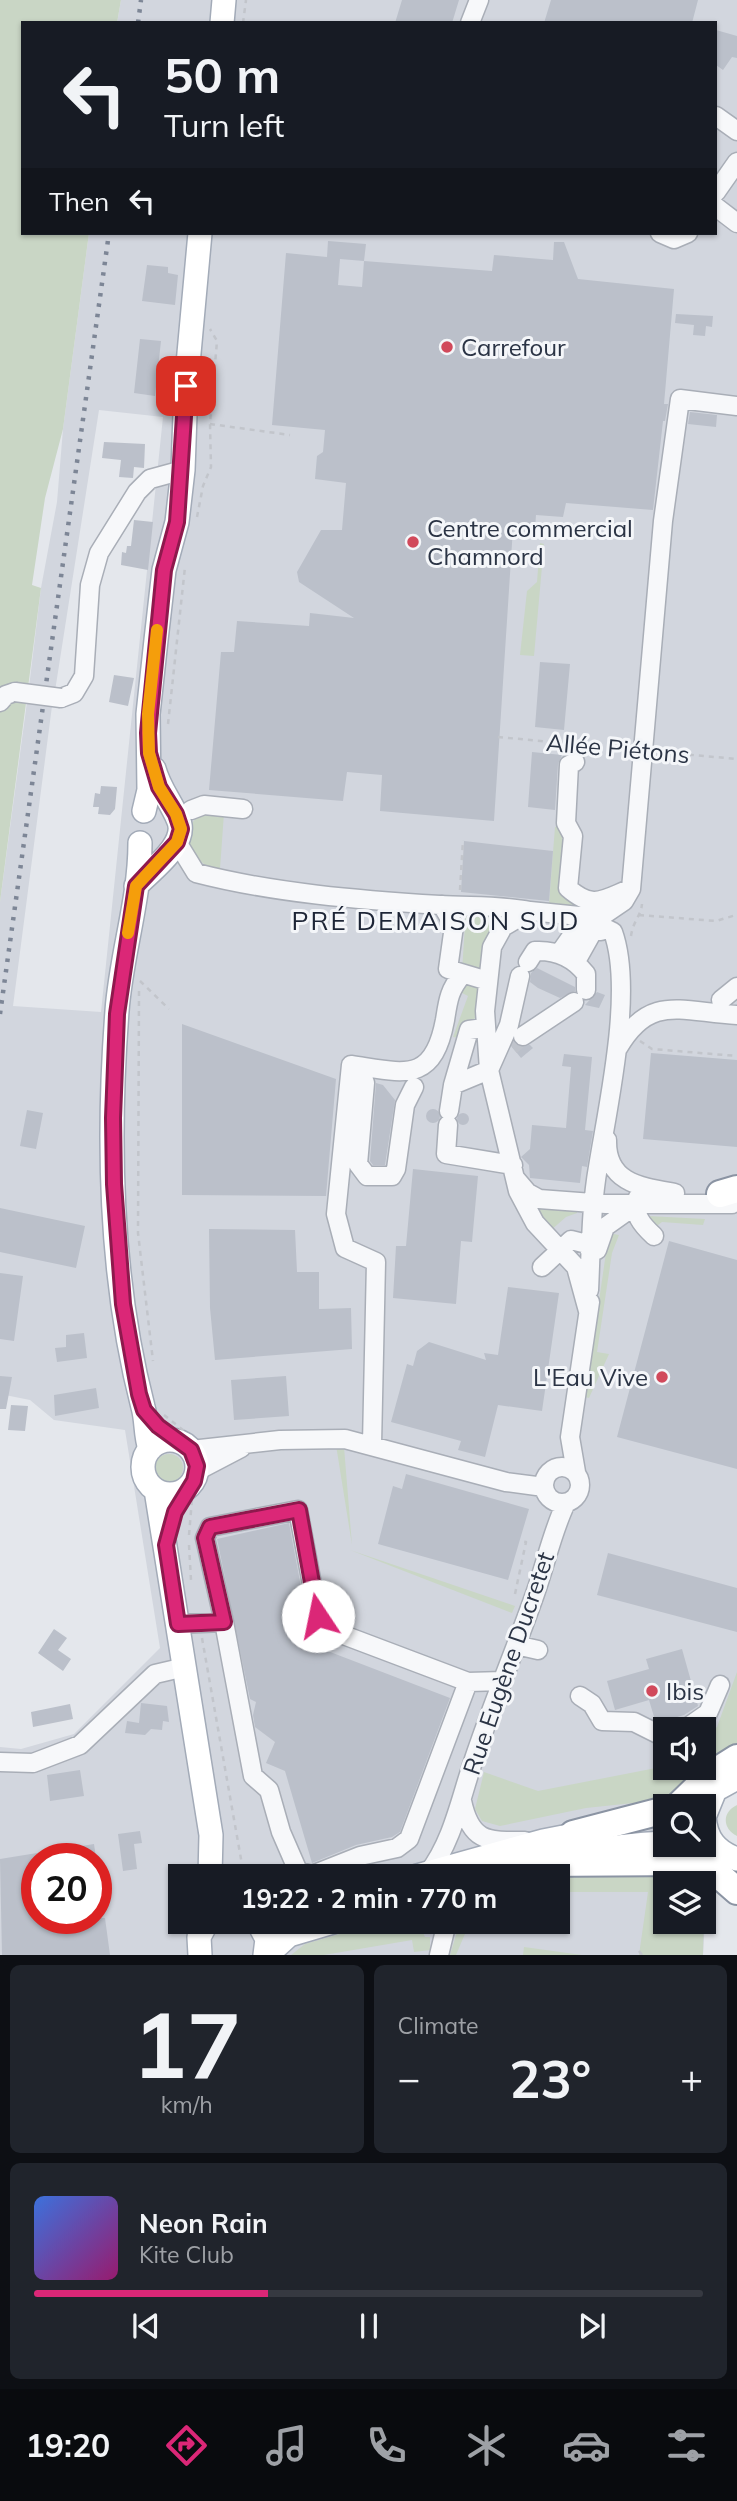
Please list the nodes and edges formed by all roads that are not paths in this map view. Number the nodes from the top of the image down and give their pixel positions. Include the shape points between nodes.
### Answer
1 (224, 0) edge
2 (479, 0) edge
3 (222, 21) edge
4 (471, 21) edge
5 (717, 117) edge
6 (737, 131) edge
7 (737, 162) edge
8 (717, 191) edge
9 (717, 208) edge
10 (737, 223) edge
11 (200, 235) edge
12 (665, 235) edge
13 (683, 235) edge
14 (737, 406) edge
15 (183, 470) junction
16 (8, 697) edge
17 (149, 753) junction
18 (575, 762) dead end
19 (243, 809) dead end
20 (144, 810) junction
21 (181, 810) junction
22 (141, 843) junction
23 (175, 844) junction
24 (136, 886) junction
25 (631, 889) junction
26 (530, 911) junction
27 (446, 912) junction
28 (593, 926) junction
29 (559, 954) junction
30 (575, 962) junction
31 (462, 975) junction
32 (488, 981) junction
33 (737, 987) edge
34 (729, 996) edge
35 (737, 1014) edge
36 (484, 1028) junction
37 (511, 1044) junction
38 (616, 1051) junction
39 (358, 1066) junction
40 (489, 1070) junction
41 (453, 1085) junction
42 (414, 1087) dead end
43 (608, 1110) junction
44 (513, 1171) junction
45 (675, 1193) junction
46 (732, 1198) edge
47 (593, 1203) junction
48 (636, 1205) junction
49 (654, 1236) dead end
50 (560, 1250) junction
51 (591, 1253) junction
52 (580, 1276) junction
53 (588, 1311) junction
54 (152, 1411) junction
55 (570, 1437) junction
56 (372, 1444) junction
57 (149, 1449) junction
58 (196, 1459) junction
59 (555, 1468) junction
60 (576, 1472) junction
61 (156, 1490) junction
62 (553, 1496) junction
63 (166, 1545) junction
64 (224, 1622) junction
65 (188, 1624) junction
66 (516, 1645) junction
67 (538, 1650) dead end
68 (185, 1667) junction
69 (503, 1681) junction
70 (468, 1682) junction
71 (720, 1685) dead end
72 (580, 1696) dead end
73 (702, 1717) edge
74 (653, 1732) edge
75 (737, 1758) edge
76 (0, 1762) edge
77 (737, 1778) edge
78 (690, 1794) edge
79 (713, 1794) edge
80 (462, 1801) junction
81 (653, 1813) edge
82 (653, 1824) edge
83 (573, 1834) junction
84 (211, 1835) junction
85 (653, 1844) edge
86 (539, 1852) junction
87 (210, 1864) edge
88 (222, 1864) edge
89 (432, 1864) edge
90 (476, 1864) edge
91 (512, 1864) edge
92 (737, 1891) edge
93 (201, 1934) edge
94 (264, 1934) edge
95 (292, 1934) edge
96 (440, 1934) edge
97 (200, 1955) edge
98 (266, 1955) edge
99 (439, 1955) edge

1 - 3 main road
2 - 4 street
5 - 6 street
7 - 8 street
9 - 10 street
11 - 15 main road
12 - 13 street via 674,239
14 - 25 street via 680,399 663,521
15 - 16 street, bridge via 150,479 99,553 90,585 84,676 74,692 61,698
15 - 17 main road via 162,593 148,714
17 - 20 main road
17 - 21 main road via 159,787
18 - 25 street via 569,765 566,789 566,823 573,836 568,888 581,900 599,903
19 - 21 street via 204,805
20 - 21 main road via 158,805
20 - 22 main road via 136,822
21 - 23 main road
22 - 23 main road via 155,851
22 - 24 main road
23 - 24 main road
23 - 27 street via 196,873 236,883
24 - 54 main road via 117,1014 113,1132 127,1338
25 - 28 street via 624,901
26 - 27 street via 465,904
26 - 28 street
26 - 32 street via 503,927 492,947
27 - 31 street via 454,926 448,969
28 - 29 street
28 - 30 street
28 - 38 street via 609,928 620,952
29 - 30 street
29 - 37 street via 535,951 524,969 509,1025
30 - 37 street via 586,974 580,996
31 - 32 street
31 - 39 street via 450,989 440,1046 419,1069 401,1072
32 - 36 street
33 - 34 street
35 - 38 street via 653,1010 630,1027
36 - 40 street
36 - 41 street via 469,1030
37 - 40 street
38 - 43 street
39 - 42 street via 365,1083 358,1164 366,1176 392,1175 396,1169 405,1105
39 - 56 street via 351,1066 336,1214 345,1248 376,1262
40 - 41 street
40 - 44 street
41 - 44 street via 446,1154
43 - 45 street via 607,1153 623,1180
43 - 47 street
44 - 47 street via 528,1193 539,1199
44 - 50 street via 524,1208
45 - 46 street
45 - 48 street via 644,1194
46 - 48 street
47 - 48 street
47 - 51 street
48 - 49 street via 639,1220
48 - 53 street via 600,1234
50 - 51 street via 577,1240 587,1244
50 - 52 street
50 - 52 street via 549,1269
51 - 53 street
52 - 53 street
53 - 55 street
54 - 57 main road via 144,1430
54 - 58 main road via 158,1426
55 - 59 street
55 - 60 street
56 - 58 street via 319,1438 247,1445
56 - 62 street
57 - 58 main road via 162,1441
57 - 61 main road via 143,1470
58 - 61 main road via 176,1494
58 - 63 main road
59 - 60 street via 566,1466
59 - 62 street via 547,1474
60 - 62 street via 580,1488 575,1498
61 - 63 main road
62 - 66 street, Rue Eugène Ducretet via 555,1526
63 - 65 main road
64 - 65 street
64 - 70 street via 205,1538 210,1527 299,1510 318,1616 325,1628
64 - 70 street via 253,1776 269,1790 298,1871 312,1875 360,1856 397,1848 409,1839
65 - 68 main road
66 - 67 street
66 - 69 street, Rue Eugène Ducretet
68 - 76 street via 155,1674 80,1745 33,1763
68 - 84 main road
69 - 70 street
69 - 80 street, Rue Eugène Ducretet
71 - 73 street
72 - 74 street via 592,1704 602,1721 634,1722
75 - 78 highway
77 - 79 main road
80 - 86 street, Rue Eugène Ducretet via 466,1818 480,1837
80 - 89 street, Rue Eugène Ducretet via 442,1852
81 - 83 highway
82 - 83 main road
83 - 86 main road
84 - 87 main road
84 - 88 main road
85 - 86 main road
86 - 90 main road
86 - 91 main road
86 - 92 highway via 690,1862 713,1870
93 - 97 main road
94 - 98 main road
95 - 98 main road
96 - 99 street

